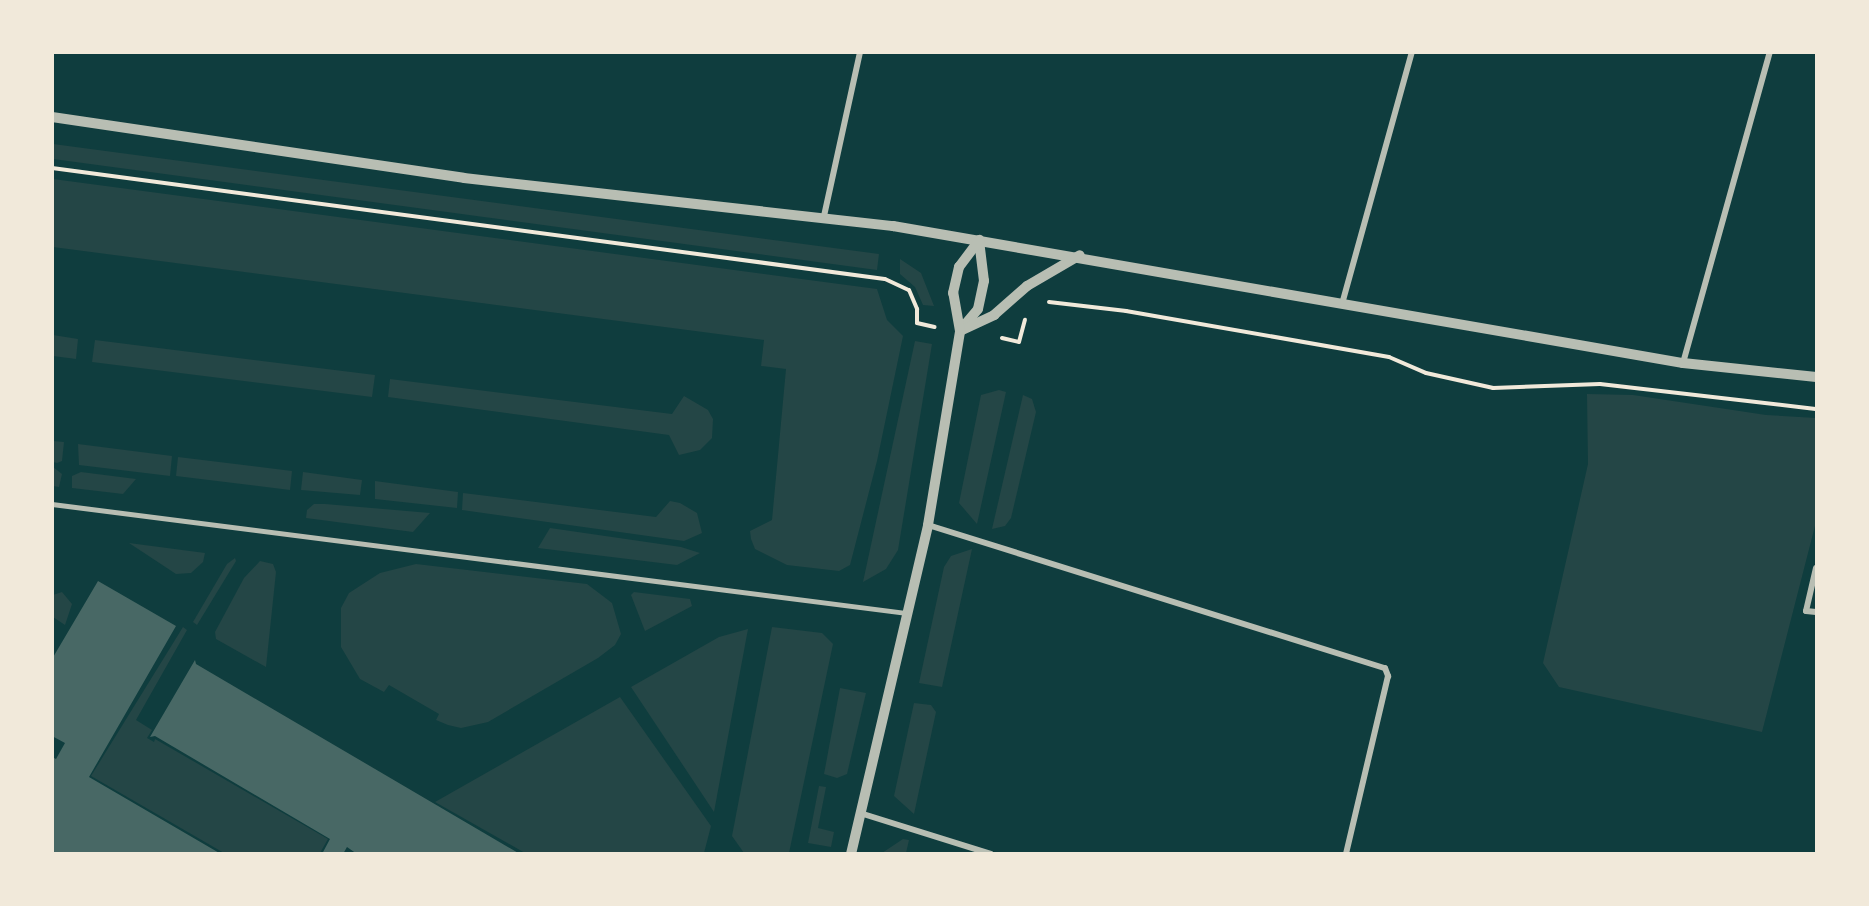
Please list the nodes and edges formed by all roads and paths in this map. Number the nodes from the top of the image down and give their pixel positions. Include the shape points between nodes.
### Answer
1 (860, 52) edge
2 (1412, 52) edge
3 (1770, 52) edge
4 (52, 117) edge
5 (52, 168) edge
6 (824, 216) junction
7 (980, 240) junction
8 (1080, 255) junction
9 (1342, 305) junction
10 (1038, 306) dead end
11 (1027, 316) dead end
12 (937, 327) dead end
13 (960, 331) junction
14 (997, 337) dead end
15 (1683, 363) junction
16 (1816, 377) edge
17 (1816, 409) edge
18 (52, 504) edge
19 (928, 525) junction
20 (1816, 568) edge
21 (1816, 612) edge
22 (908, 613) junction
23 (860, 813) junction
24 (851, 854) edge
25 (991, 854) edge
26 (1346, 854) edge

1 - 6 street
2 - 9 street
3 - 15 street
4 - 6 street via 464,178
5 - 12 path via 885,279 909,290 917,309 917,323
6 - 7 street
7 - 8 street
7 - 13 street via 984,281 978,309
7 - 13 street via 959,267 953,293
8 - 9 street
8 - 13 street via 1027,286 994,315
9 - 15 street
10 - 17 path via 1061,301 1389,357 1426,373 1494,388 1600,384
11 - 14 path via 1019,342
13 - 19 street
15 - 16 street
18 - 22 lane
19 - 22 street
19 - 26 street via 983,539 1385,668 1388,676
20 - 21 street via 1806,611
22 - 23 street
23 - 24 street
23 - 25 street

